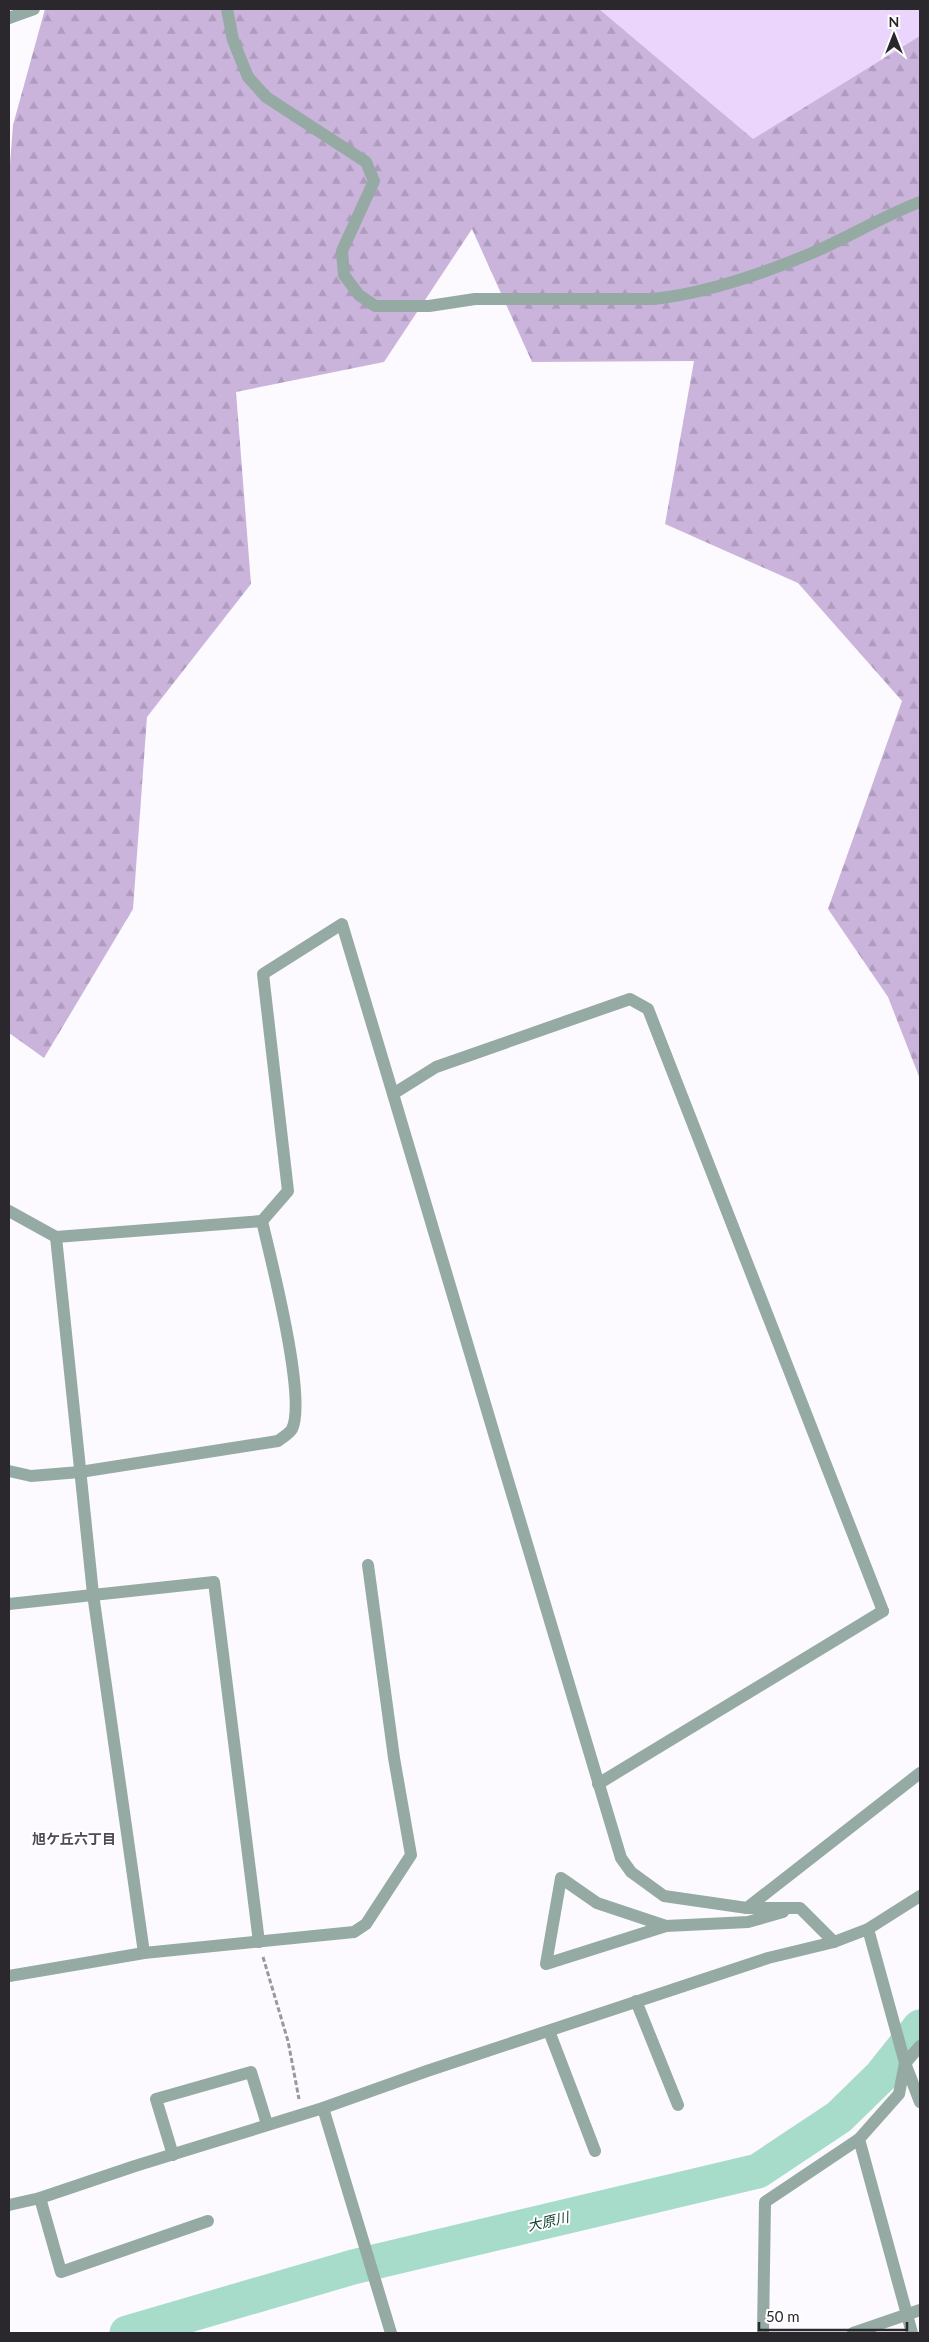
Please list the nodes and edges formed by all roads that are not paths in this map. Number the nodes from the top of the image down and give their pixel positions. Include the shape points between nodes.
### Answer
1 (34, 9) edge
2 (228, 9) edge
3 (9, 18) edge
4 (920, 202) edge
5 (394, 1094) junction
6 (9, 1211) edge
7 (262, 1221) junction
8 (56, 1237) junction
9 (9, 1471) edge
10 (80, 1472) junction
11 (368, 1565) dead end
12 (93, 1594) junction
13 (9, 1604) edge
14 (920, 1773) edge
15 (598, 1784) junction
16 (920, 1896) edge
17 (747, 1908) junction
18 (800, 1908) junction
19 (666, 1926) junction
20 (868, 1929) junction
21 (259, 1942) junction
22 (834, 1942) junction
23 (144, 1953) junction
24 (9, 1976) edge
25 (636, 2001) junction
26 (549, 2031) junction
27 (920, 2046) edge
28 (905, 2063) junction
29 (920, 2102) edge
30 (678, 2105) dead end
31 (323, 2108) junction
32 (268, 2124) junction
33 (859, 2139) junction
34 (595, 2150) dead end
35 (173, 2155) junction
36 (40, 2198) junction
37 (9, 2205) edge
38 (208, 2221) dead end
39 (920, 2310) edge
40 (907, 2314) junction
41 (391, 2333) edge
42 (763, 2333) edge
43 (853, 2333) edge
44 (912, 2333) edge

1 - 3 street
2 - 4 street via 233,40 248,77 266,98 366,162 374,181 342,251 344,275 358,295 375,306 429,306 475,299 670,297 737,280 813,253
5 - 7 street via 342,924 263,974 288,1191
5 - 15 street
5 - 15 street via 436,1067 630,999 648,1009 883,1611
6 - 8 street
7 - 8 street
7 - 10 street via 291,1357 297,1402 292,1429 278,1441
8 - 10 street
9 - 10 street via 31,1476
10 - 12 street
11 - 21 street via 394,1758 411,1855 366,1924 354,1932
12 - 13 street
12 - 21 street via 214,1582
12 - 23 street
14 - 17 street
15 - 17 street via 621,1858 637,1878 664,1896
16 - 20 street
17 - 18 street
18 - 19 street via 748,1922
18 - 22 street
19 - 19 street via 555,1961 546,1964 561,1878 597,1903
20 - 22 street
20 - 28 street
21 - 23 street
22 - 25 street via 768,1958
23 - 24 street
25 - 26 street
25 - 30 street
26 - 31 street
26 - 34 street
27 - 28 street
28 - 29 street
28 - 33 street via 898,2094
31 - 32 street
31 - 41 street
32 - 35 street
32 - 35 street via 250,2072 156,2099
33 - 40 street
33 - 42 street via 765,2202
35 - 36 street
36 - 37 street
36 - 38 street via 61,2272
39 - 40 street
40 - 43 street
40 - 44 street

